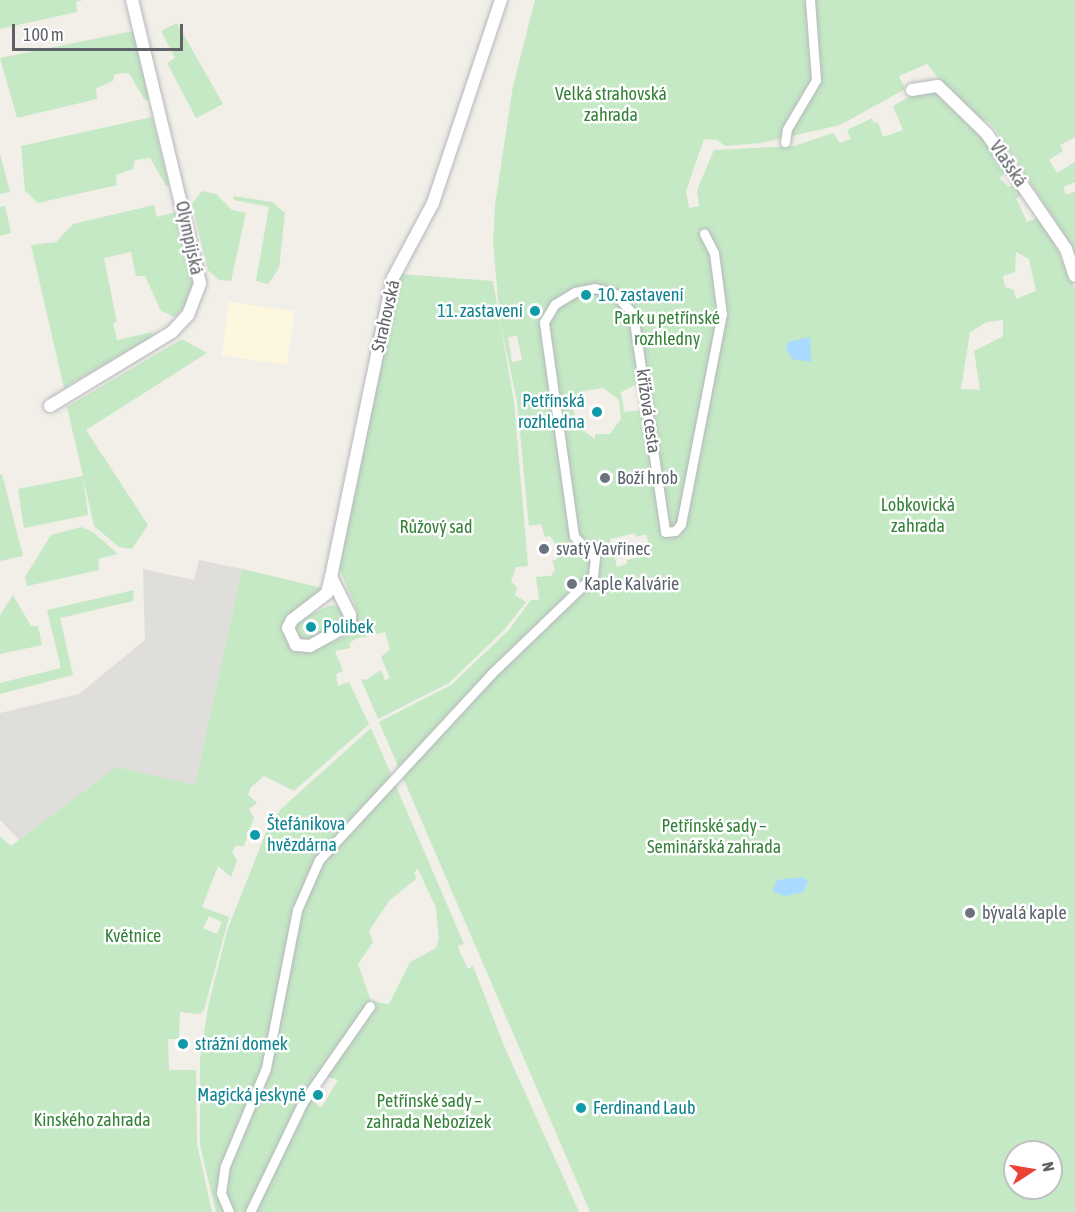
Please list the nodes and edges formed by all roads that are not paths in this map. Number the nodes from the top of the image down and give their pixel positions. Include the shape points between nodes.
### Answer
1 (132, 0) edge
2 (501, 0) edge
3 (810, 0) edge
4 (912, 90) dead end
5 (785, 142) dead end
6 (704, 233) dead end
7 (1075, 276) edge
8 (50, 406) dead end
9 (331, 577) junction
10 (370, 1006) dead end
11 (229, 1212) edge
12 (250, 1212) edge

1 - 8 street, Olympijská via 200,283 188,315 172,332
2 - 9 street, Strahovská via 433,203 393,278
3 - 5 street via 816,80 787,129
4 - 7 street, Vlašská via 938,86 987,134 1066,249
6 - 11 street, křížová cesta via 714,253 722,314 685,514 678,528 666,532 633,314 620,297 595,288 575,292 555,304 544,322 574,536 595,558 593,576 490,674 319,860 297,910 269,1057 222,1180 221,1193
9 - 9 street, Strahovská via 327,593 292,620 288,628 296,645 310,646 350,624 347,607
10 - 12 street via 299,1108

